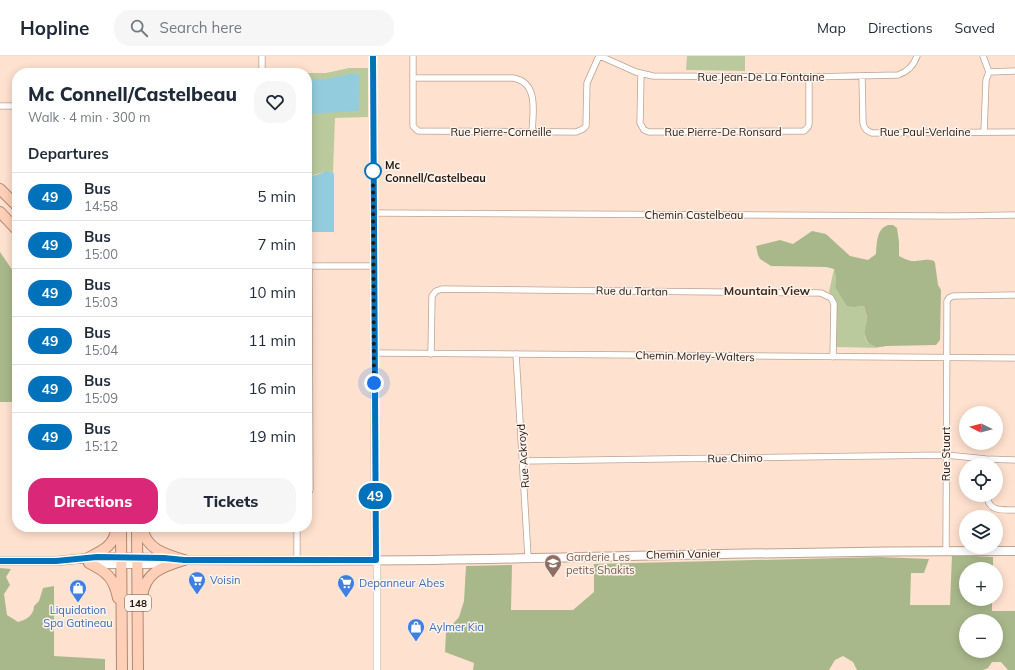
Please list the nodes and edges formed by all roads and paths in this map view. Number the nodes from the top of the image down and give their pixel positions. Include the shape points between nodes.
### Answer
1 (262, 56) edge
2 (373, 56) edge
3 (413, 56) edge
4 (599, 56) edge
5 (917, 56) edge
6 (983, 56) edge
7 (262, 68) edge
8 (989, 72) junction
9 (1015, 72) edge
10 (641, 74) junction
11 (809, 77) junction
12 (862, 77) junction
13 (413, 78) junction
14 (0, 106) edge
15 (12, 106) edge
16 (532, 132) junction
17 (984, 132) junction
18 (1015, 132) edge
19 (0, 189) edge
20 (12, 201) edge
21 (0, 212) edge
22 (373, 213) junction
23 (1015, 215) edge
24 (12, 225) edge
25 (312, 266) edge
26 (373, 266) junction
27 (1015, 296) edge
28 (374, 353) junction
29 (431, 354) junction
30 (516, 354) junction
31 (833, 357) junction
32 (946, 358) junction
33 (1015, 358) edge
34 (946, 455) junction
35 (963, 458) edge
36 (1015, 460) edge
37 (524, 461) junction
38 (1003, 461) edge
39 (988, 502) edge
40 (1015, 510) edge
41 (116, 532) edge
42 (121, 532) edge
43 (137, 532) edge
44 (144, 532) edge
45 (297, 532) edge
46 (946, 551) junction
47 (1015, 551) edge
48 (528, 558) junction
49 (184, 560) junction
50 (297, 560) junction
51 (376, 560) junction
52 (0, 561) edge
53 (88, 561) junction
54 (122, 561) junction
55 (138, 561) junction
56 (122, 640) junction
57 (137, 642) junction
58 (122, 670) edge
59 (138, 670) edge
60 (377, 670) edge

1 - 7 street
2 - 22 street
3 - 13 street, Rue Pierre-Corneille
4 - 10 street, Rue Jean-De La Fontaine
4 - 16 street, Rue Pierre-Corneille via 587,83 586,122 583,130
5 - 12 street, Rue Jean-De La Fontaine via 911,67 902,74
6 - 8 street
8 - 9 street
8 - 17 street via 986,80
10 - 11 street, Rue Jean-De La Fontaine
10 - 11 street, Rue Pierre-De Ronsard via 640,124 644,130 650,132 804,131 809,124
11 - 12 street, Rue Jean-De La Fontaine
12 - 17 street, Rue Paul-Verlaine via 863,123 868,132
13 - 16 street via 513,78 523,81 532,93
13 - 16 street, Rue Pierre-Corneille via 413,126 418,131
14 - 15 street
17 - 18 street, Rue Paul-Verlaine
19 - 20 highway
21 - 24 highway
22 - 23 street, Chemin Castelbeau
22 - 26 street
25 - 26 street
26 - 28 street
27 - 32 street, Rue Stuart via 949,298 946,303
28 - 29 street, Chemin Morley-Walters
28 - 51 street
29 - 30 street, Chemin Morley-Walters
29 - 31 street, Rue du Tartan via 432,296 438,290 450,289 821,293 831,298 834,304
30 - 31 street, Chemin Morley-Walters
30 - 37 street, Rue Ackroyd
31 - 32 street, Chemin Morley-Walters
32 - 33 street, Chemin Morley-Walters
32 - 34 street, Rue Stuart
34 - 35 street, Rue Chimo
34 - 37 street, Rue Chimo
34 - 46 street, Rue Stuart
36 - 38 street, Rue Chimo
37 - 48 street, Rue Ackroyd
39 - 40 street via 992,507 1001,510
41 - 53 highway via 112,542
42 - 54 highway, 148
43 - 55 highway, 148
44 - 49 highway via 156,550
45 - 50 street
46 - 47 main road, Chemin Vanier
46 - 48 main road, Chemin Vanier
48 - 51 main road, Chemin Vanier
49 - 50 main road, Chemin Vanier
49 - 55 main road, Chemin Vanier via 164,558
49 - 57 highway via 150,576 143,592
50 - 51 main road, Chemin Vanier
51 - 60 street
52 - 53 main road, Chemin Vanier
53 - 54 main road, Chemin Vanier
53 - 56 highway via 104,572 115,585
54 - 55 main road, Chemin Vanier
54 - 56 highway, 148
55 - 57 highway, 148
56 - 58 highway, 148
57 - 59 highway, 148

